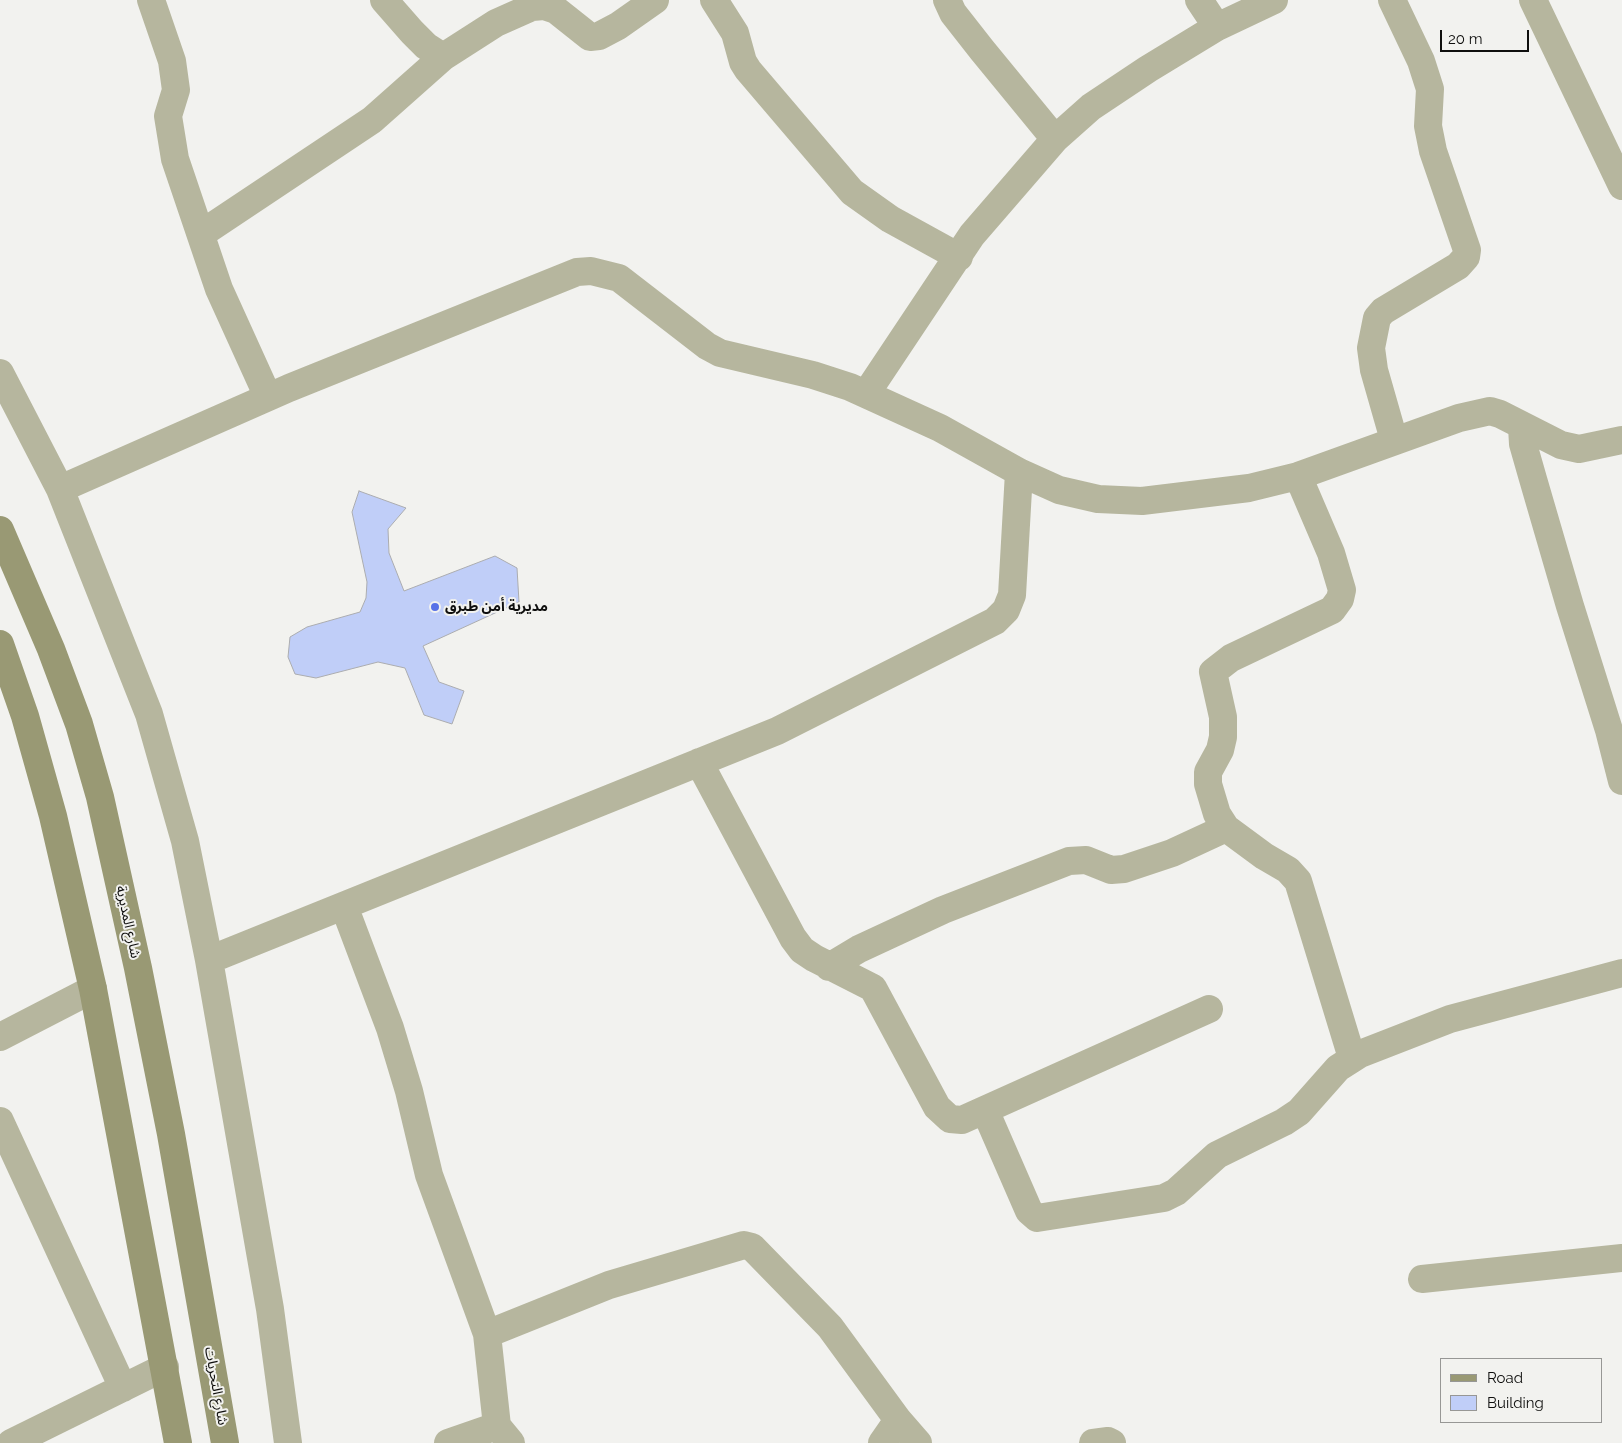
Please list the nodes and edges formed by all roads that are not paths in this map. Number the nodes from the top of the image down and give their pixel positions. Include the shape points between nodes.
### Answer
1 (151, 0) edge
2 (384, 0) edge
3 (656, 0) edge
4 (714, 0) edge
5 (947, 0) edge
6 (1199, 0) edge
7 (1274, 0) edge
8 (1392, 0) edge
9 (1534, 0) edge
10 (1217, 27) junction
11 (443, 57) junction
12 (1055, 139) junction
13 (1622, 186) edge
14 (201, 234) junction
15 (959, 257) junction
16 (0, 373) edge
17 (866, 394) junction
18 (268, 397) junction
19 (1522, 427) junction
20 (1394, 440) junction
21 (1622, 440) edge
22 (1019, 472) junction
23 (1298, 476) junction
24 (60, 489) junction
25 (0, 530) edge
26 (0, 644) edge
27 (699, 762) junction
28 (1621, 775) edge
29 (1226, 828) junction
30 (344, 906) junction
31 (209, 960) junction
32 (829, 967) junction
33 (1622, 973) edge
34 (93, 989) junction
35 (1209, 1009) dead end
36 (0, 1037) edge
37 (1352, 1058) junction
38 (985, 1110) junction
39 (0, 1120) edge
40 (1622, 1258) edge
41 (1422, 1280) dead end
42 (206, 1329) joint
43 (487, 1334) junction
44 (165, 1367) junction
45 (123, 1388) junction
46 (898, 1420) junction
47 (504, 1434) edge
48 (11, 1443) edge
49 (178, 1443) edge
50 (226, 1443) edge
51 (288, 1443) edge
52 (448, 1443) edge
53 (882, 1443) edge
54 (918, 1443) edge
55 (1093, 1443) edge
56 (1112, 1443) edge

1 - 14 street via 172,61 176,90 168,116 176,159
2 - 11 street via 426,46
3 - 11 street via 618,26 590,37 556,10 544,6 532,8 496,23
4 - 15 street via 735,33 748,70 852,192 890,219
5 - 12 street via 953,13
6 - 10 street
7 - 10 street
8 - 20 street via 1422,61 1430,89 1428,126 1433,151 1467,250 1466,258 1458,266 1383,311 1377,318 1371,348 1374,370
9 - 13 street
10 - 12 street via 1092,107
11 - 14 street via 372,120
12 - 15 street via 972,235
14 - 18 street via 219,288
15 - 17 street
16 - 24 street
17 - 18 street via 813,375 720,353 619,278 591,271 577,272
17 - 22 street via 940,428
18 - 24 street
19 - 20 street via 1490,412 1460,418
19 - 21 street via 1561,445 1579,449
19 - 28 street via 1523,444
20 - 23 street
22 - 23 street via 1059,490 1098,499 1142,501 1249,488
22 - 27 street via 1012,595 1002,615 777,731
23 - 29 street via 1342,590 1332,610 1231,658 1213,672 1223,717 1220,750 1208,772 1208,784 1217,814
24 - 31 street via 149,714 185,841
25 - 42 main road, شارع المديرية via 51,649 79,724 100,797 140,977
26 - 34 main road via 25,716 53,816
27 - 30 street
27 - 32 street via 794,938 802,950
29 - 32 street via 1172,853 1124,869 1111,870 1086,860 1069,861 943,910
29 - 37 street via 1288,870 1298,881
30 - 31 street
30 - 43 street via 390,1028 429,1175
31 - 51 street via 270,1309
32 - 38 street via 873,988 937,1107 944,1114 950,1119 962,1120
33 - 37 street via 1450,1019
34 - 36 street
34 - 44 main road
35 - 38 street
37 - 38 street via 1338,1068 1299,1112 1217,1156 1176,1192 1164,1198 1042,1219 1029,1211
39 - 45 street
40 - 41 street
42 - 50 main road, شارع التحريات
43 - 46 street via 609,1285 744,1245 752,1246 835,1334
43 - 47 street
44 - 45 street
44 - 49 main road
45 - 48 street
46 - 53 street
46 - 54 street
47 - 52 street
55 - 56 street

